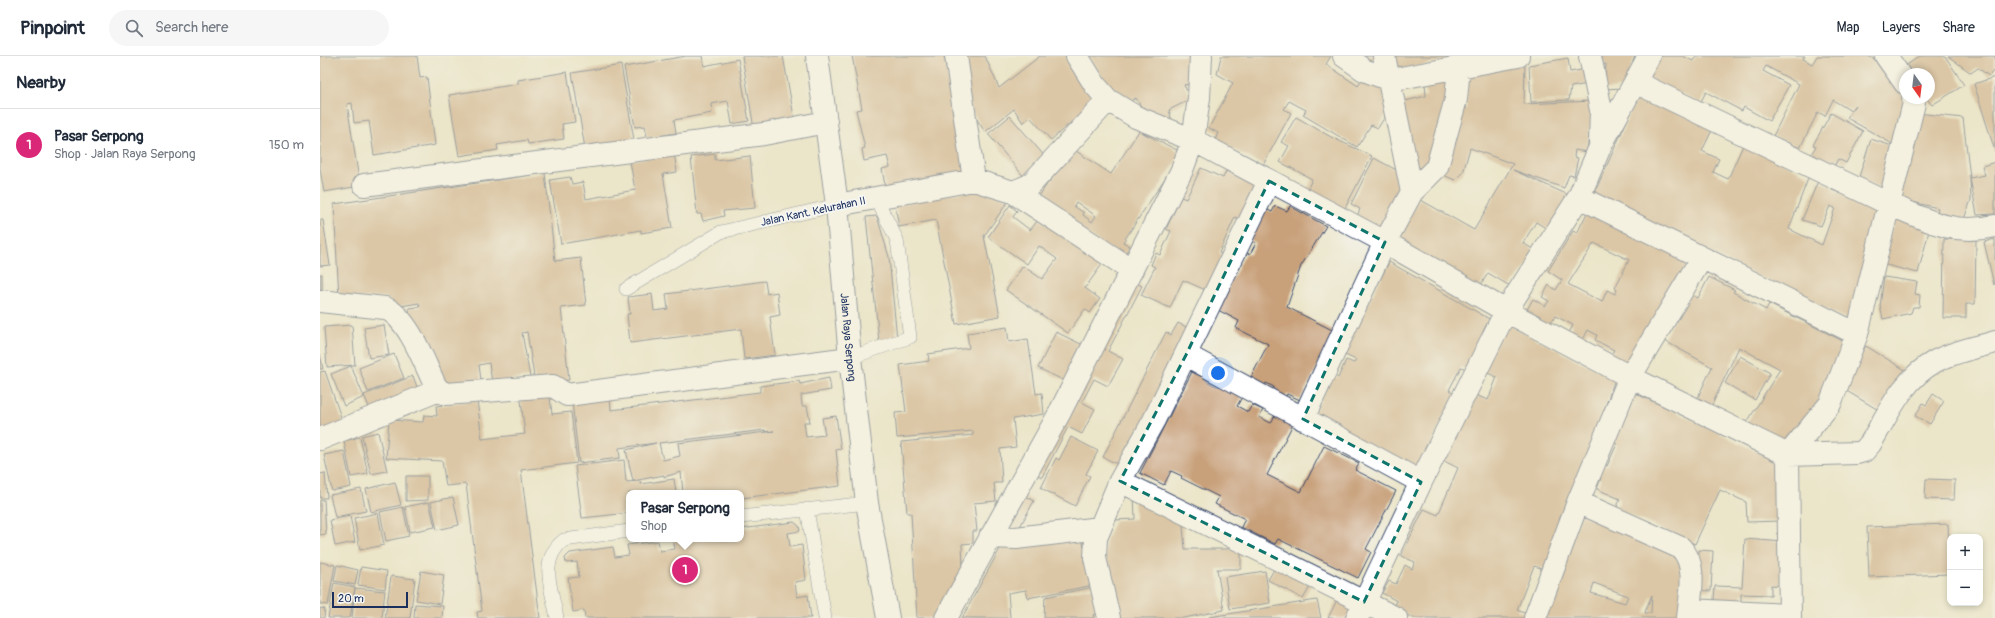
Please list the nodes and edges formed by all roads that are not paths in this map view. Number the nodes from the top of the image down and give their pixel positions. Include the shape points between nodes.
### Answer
1 (817, 56) edge
2 (956, 56) edge
3 (1077, 56) edge
4 (1344, 56) edge
5 (1384, 56) edge
6 (1518, 56) edge
7 (1590, 56) edge
8 (1649, 56) edge
9 (1886, 56) edge
10 (1203, 57) edge
11 (1459, 67) junction
12 (1899, 74) edge
13 (1390, 80) junction
14 (1635, 82) junction
15 (1108, 100) junction
16 (1914, 104) edge
17 (826, 122) junction
18 (1193, 140) junction
19 (1600, 147) junction
20 (974, 180) junction
21 (1269, 181) junction
22 (364, 185) dead end
23 (1013, 192) junction
24 (1412, 192) junction
25 (1579, 197) junction
26 (876, 198) junction
27 (1889, 204) junction
28 (837, 205) junction
29 (1995, 226) edge
30 (1385, 242) junction
31 (1701, 259) junction
32 (1132, 270) junction
33 (626, 289) dead end
34 (320, 301) edge
35 (1506, 311) junction
36 (1857, 334) junction
37 (1995, 342) edge
38 (1186, 354) junction
39 (850, 358) junction
40 (1630, 377) junction
41 (439, 390) junction
42 (1303, 419) junction
43 (320, 439) edge
44 (1788, 456) junction
45 (1120, 480) junction
46 (1421, 482) junction
47 (867, 502) junction
48 (1578, 502) junction
49 (807, 508) junction
50 (744, 517) edge
51 (1100, 528) junction
52 (626, 531) edge
53 (990, 537) junction
54 (1360, 610) edge
55 (1689, 614) edge
56 (1790, 617) edge
57 (557, 618) edge
58 (825, 618) edge
59 (888, 618) edge
60 (946, 618) edge
61 (1109, 618) edge
62 (1396, 618) edge
63 (1535, 618) edge

1 - 17 street, Jalan Raya Serpong
2 - 20 street
3 - 15 street
4 - 13 street via 1364,70
5 - 13 street
6 - 11 street
7 - 19 street via 1601,110
8 - 14 street
9 - 12 street
10 - 18 street
11 - 13 street
11 - 24 street via 1456,98 1437,167
13 - 24 street
14 - 19 street
14 - 27 street
15 - 18 street via 1136,117
15 - 23 street via 1030,185
16 - 27 street
17 - 22 street via 764,134
17 - 28 street, Jalan Raya Serpong
18 - 21 street
18 - 32 street via 1182,170
19 - 25 street
20 - 23 street, Jalan Kant. Kelurahan II
20 - 26 street, Jalan Kant. Kelurahan II
21 - 30 street
21 - 38 street
23 - 32 street, Jalan Kant. Kelurahan II
24 - 30 street
25 - 31 street
25 - 35 street
26 - 28 street, Jalan Kant. Kelurahan II
26 - 39 lane via 897,240 910,337
27 - 29 street via 1935,223 1964,230
27 - 36 street
28 - 33 lane, Jalan Kant. Kelurahan II via 721,232
28 - 39 street, Jalan Raya Serpong
30 - 35 street
30 - 42 street
31 - 36 street
31 - 40 street
32 - 53 street via 1059,414
34 - 41 street via 390,310 410,331
35 - 40 street
35 - 46 street
36 - 44 street via 1830,404
37 - 44 street via 1935,362 1913,377 1864,451
38 - 42 street
38 - 45 street via 1154,420
39 - 41 street via 567,395 553,386 446,394
39 - 47 street, Jalan Raya Serpong
40 - 44 street
40 - 48 street
41 - 43 street
42 - 46 street
44 - 56 street
45 - 51 street
45 - 54 street
46 - 54 street
47 - 49 lane
47 - 59 street, Jalan Raya Serpong
48 - 55 street via 1681,548 1687,554 1692,569
48 - 63 street
49 - 50 lane
49 - 58 lane
51 - 53 street via 1016,538
51 - 61 street via 1096,538 1095,558
52 - 57 lane via 564,540 557,546 549,559 548,569
53 - 60 street
54 - 62 street
55 - 56 street

